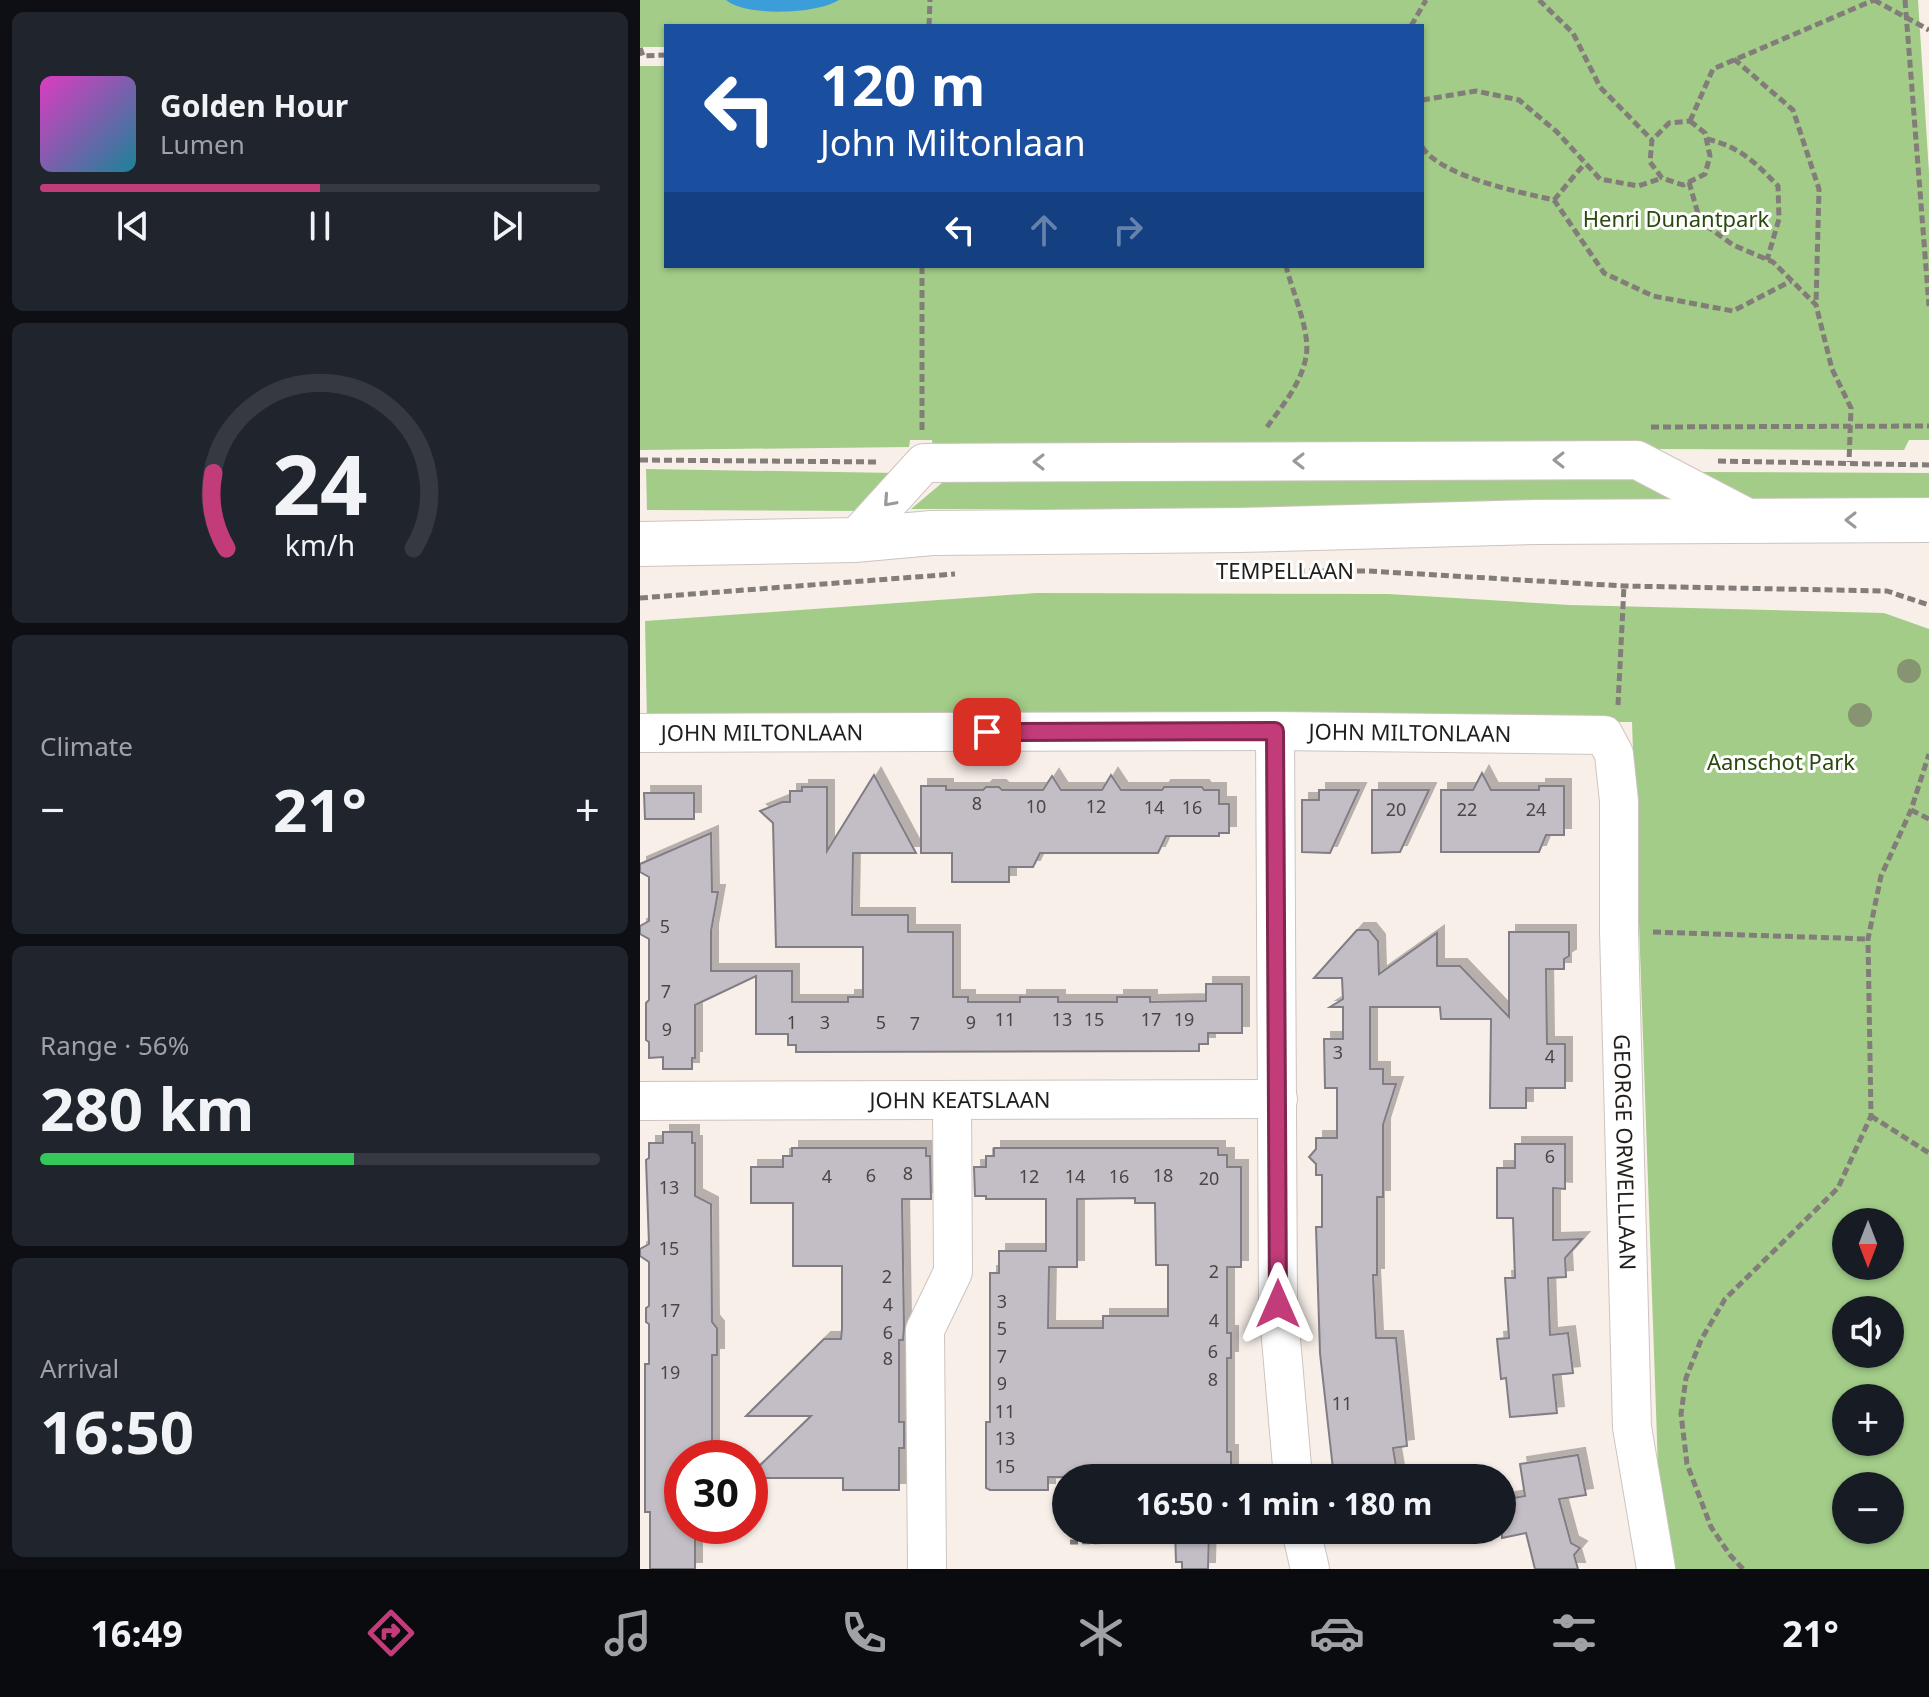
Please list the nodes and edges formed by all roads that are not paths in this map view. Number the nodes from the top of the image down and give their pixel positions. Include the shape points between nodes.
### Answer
1 (1752, 520) junction
2 (1929, 520) edge
3 (1240, 530) junction
4 (854, 540) junction
5 (640, 544) edge
6 (1929, 548) edge
7 (1275, 731) junction
8 (640, 733) edge
9 (1604, 735) joint
10 (1278, 1099) junction
11 (952, 1100) junction
12 (640, 1101) edge
13 (1292, 1464) edge
14 (927, 1569) edge
15 (1656, 1569) edge

2 -> 1 main road, TEMPELLAAN
1 - 3 main road, TEMPELLAAN
1 -> 4 street via 1637,460 924,463
3 - 4 main road, TEMPELLAAN via 932,533
3 - 6 main road, TEMPELLAAN via 1544,551
4 - 5 main road, TEMPELLAAN
7 - 8 street, JOHN MILTONLAAN
7 - 9 street, JOHN MILTONLAAN
7 - 10 street
9 - 15 street, GEORGE ORWELLLAAN via 1614,754 1619,801 1632,1427
10 - 11 street, JOHN KEATSLAAN
10 - 13 street via 1278,1304
11 - 12 street, JOHN KEATSLAAN
11 - 14 street via 953,1272 925,1330

